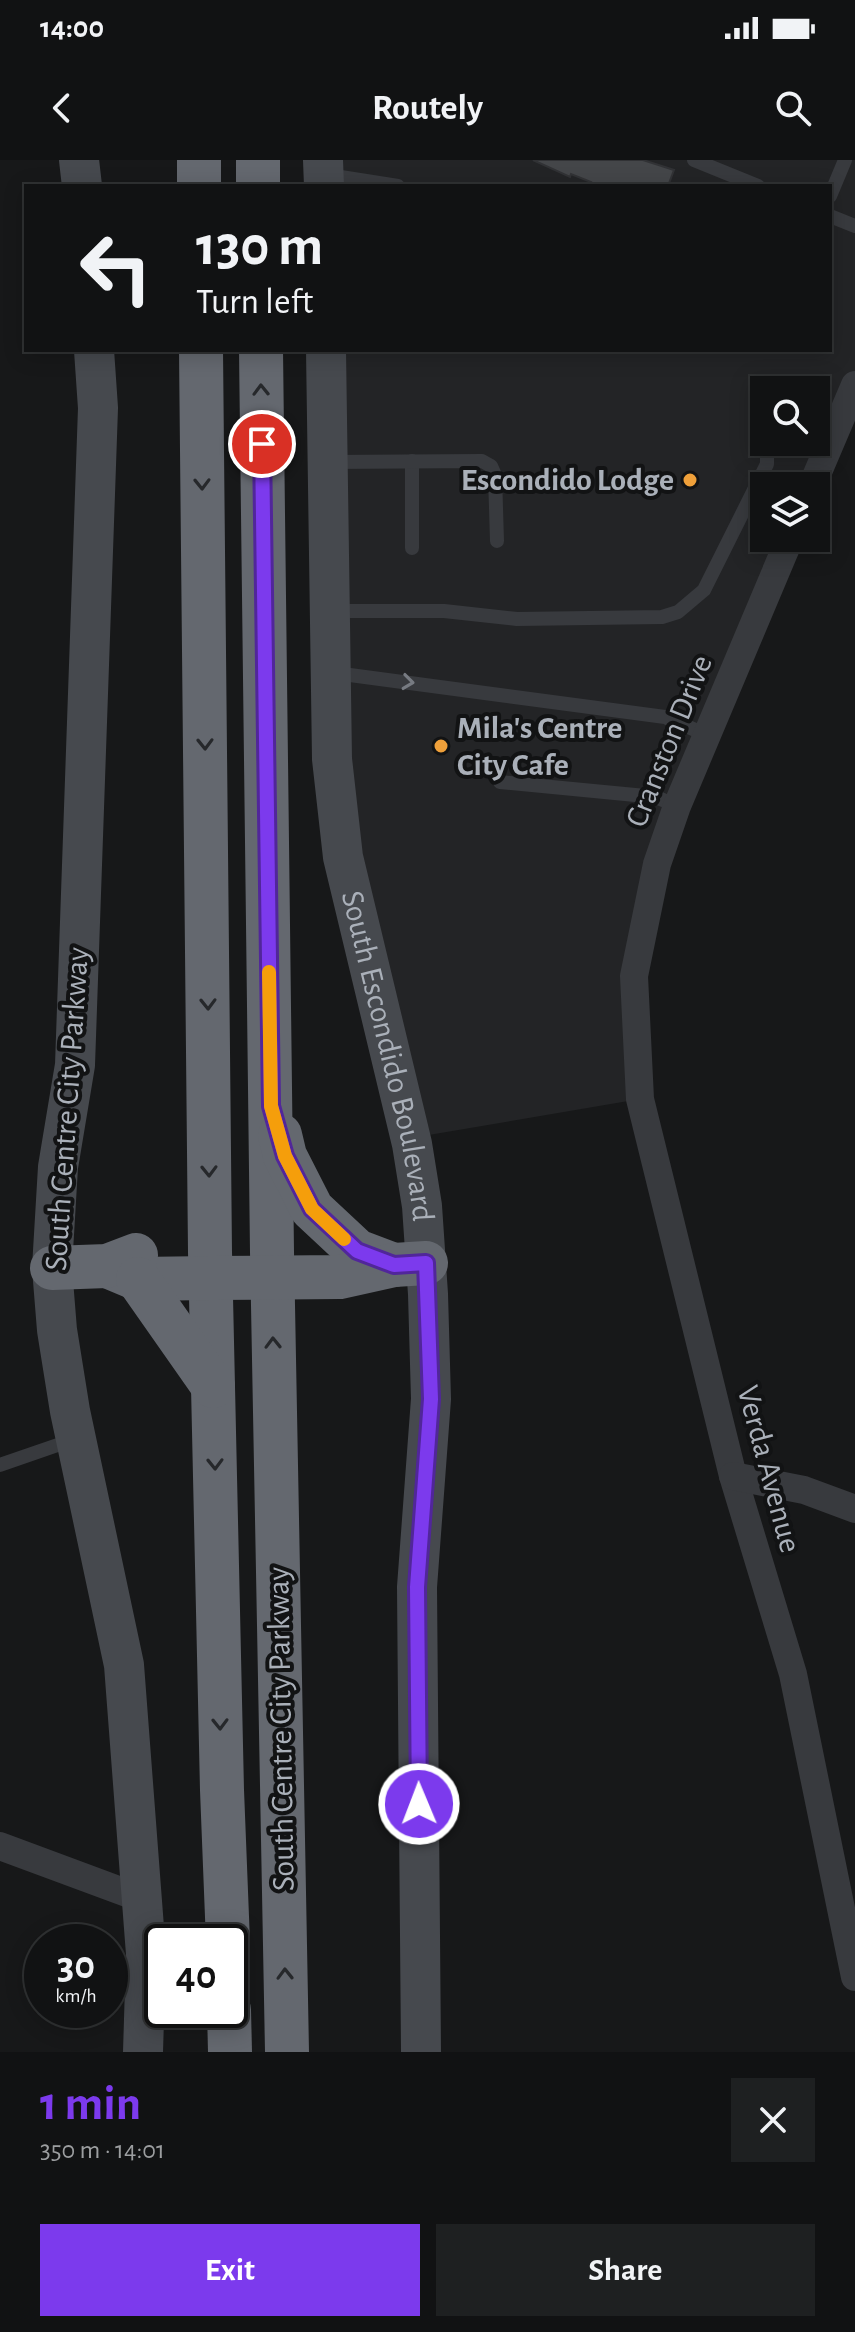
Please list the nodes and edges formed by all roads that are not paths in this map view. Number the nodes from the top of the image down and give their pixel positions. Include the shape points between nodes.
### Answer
1 (79, 160) edge
2 (199, 160) edge
3 (258, 160) edge
4 (694, 160) edge
5 (845, 160) edge
6 (323, 174) edge
7 (82, 184) edge
8 (199, 184) edge
9 (258, 184) edge
10 (386, 184) edge
11 (753, 184) edge
12 (832, 191) edge
13 (832, 217) edge
14 (855, 226) edge
15 (94, 352) edge
16 (201, 352) edge
17 (261, 352) edge
18 (326, 352) edge
19 (855, 385) edge
20 (767, 456) edge
21 (412, 461) junction
22 (327, 462) junction
23 (818, 472) edge
24 (497, 541) dead end
25 (412, 548) dead end
26 (784, 552) edge
27 (330, 611) junction
28 (330, 672) junction
29 (707, 735) junction
30 (500, 782) dead end
31 (677, 806) junction
32 (634, 976) joint
33 (271, 1106) junction
34 (410, 1264) junction
35 (211, 1265) junction
36 (272, 1265) junction
37 (52, 1268) junction
38 (123, 1273) junction
39 (213, 1386) junction
40 (76, 1439) junction
41 (0, 1465) edge
42 (733, 1476) junction
43 (855, 1509) edge
44 (0, 1846) edge
45 (140, 1898) junction
46 (227, 1924) edge
47 (855, 1977) edge
48 (229, 2028) edge
49 (143, 2052) edge
50 (230, 2052) edge
51 (287, 2052) edge
52 (421, 2052) edge

1 - 7 street
2 - 8 highway
3 - 9 highway
4 - 11 lane
5 - 12 lane
6 - 10 lane
13 - 14 lane
15 - 37 street, South Centre City Parkway via 98,408 75,1065 58,1167
16 -> 35 highway, South Centre City Parkway
33 -> 17 highway, South Centre City Parkway
18 - 22 street, South Escondido Boulevard
19 - 23 street
20 - 27 lane via 704,590 678,612 662,617 517,619 444,611
21 - 22 lane
21 - 24 lane via 482,461 491,466
21 - 25 lane
22 - 27 street, South Escondido Boulevard
26 - 29 street, Cranston Drive
27 - 28 street, South Escondido Boulevard
28 -> 29 lane via 665,717
28 - 34 street, South Escondido Boulevard via 332,759 343,857 422,1206
29 - 31 street, Cranston Drive
30 - 31 lane via 656,797
31 - 32 street, Cranston Drive via 657,864
32 - 42 street, Verda Avenue via 640,1099
33 - 34 highway via 285,1156 312,1209 357,1251
33 - 36 highway, South Centre City Parkway
34 - 36 highway via 340,1277
34 - 52 street, South Escondido Boulevard via 431,1399 417,1587
35 - 36 highway
35 - 38 highway via 142,1252
35 - 39 highway, South Centre City Parkway
51 -> 36 highway, South Centre City Parkway
37 - 38 highway
37 - 40 street, South Centre City Parkway
38 - 39 highway
39 -> 46 highway, South Centre City Parkway
40 - 41 lane
40 - 45 street, South Centre City Parkway via 124,1665
42 - 43 street via 804,1490
42 - 47 street, Verda Avenue via 793,1674
44 - 45 street
45 - 49 street, South Centre City Parkway via 146,1954
48 - 50 highway

